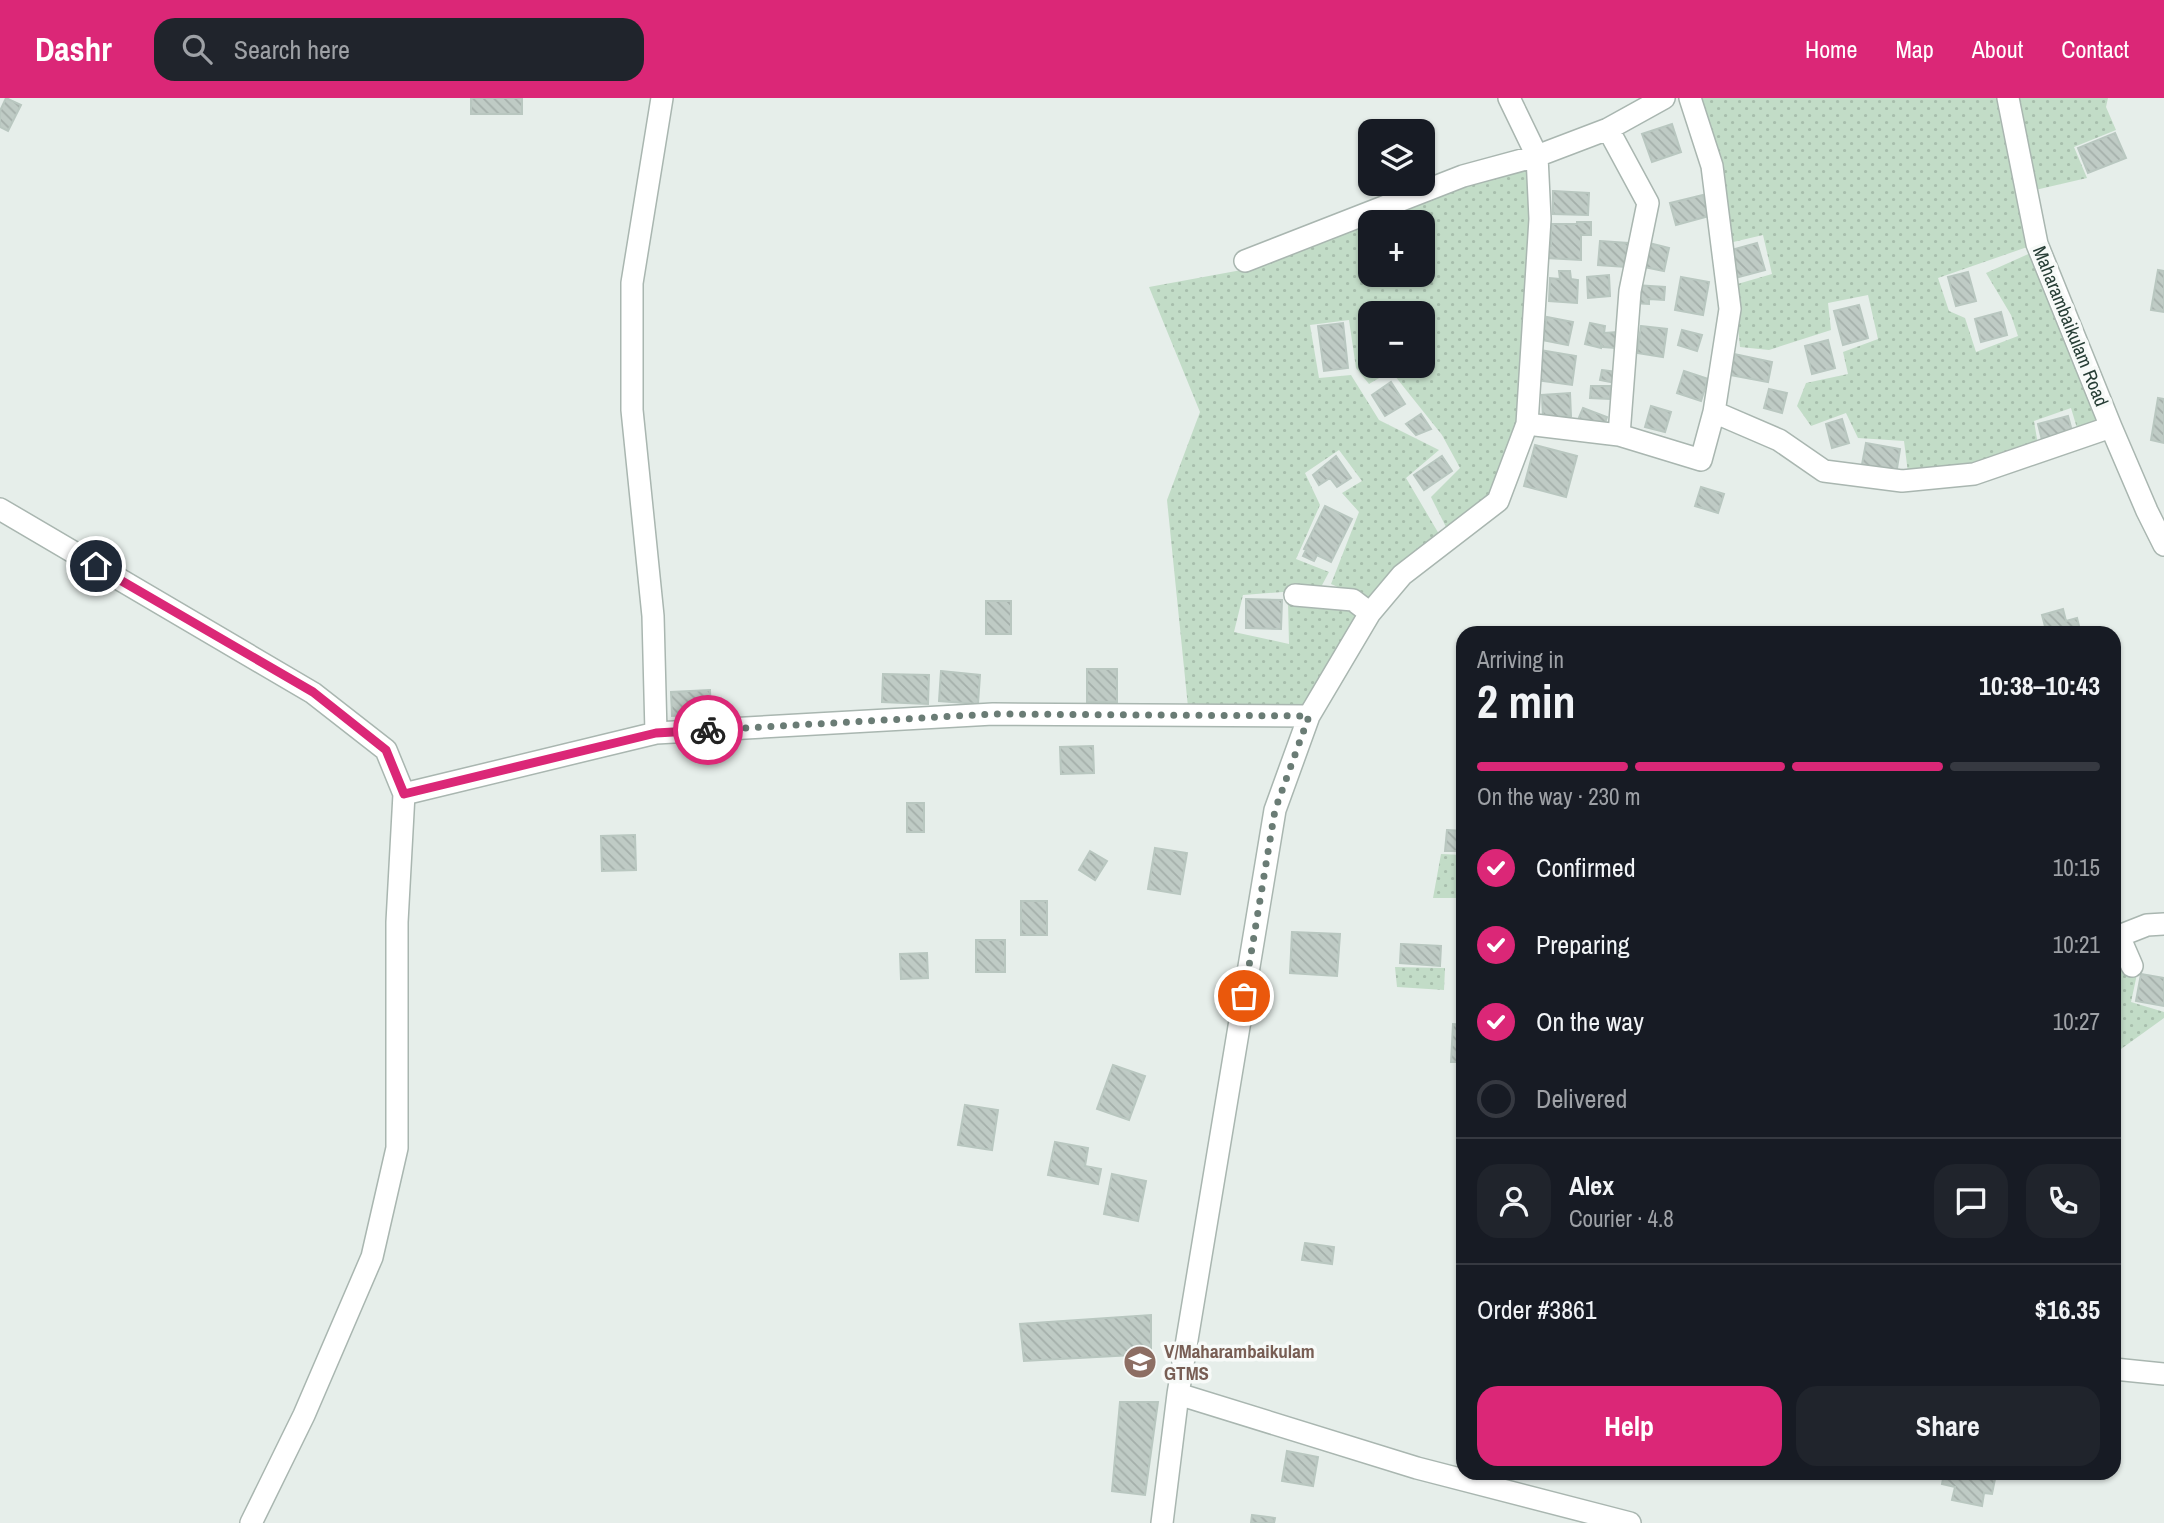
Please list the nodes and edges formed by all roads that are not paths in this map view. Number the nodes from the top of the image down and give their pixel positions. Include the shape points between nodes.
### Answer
1 (662, 98) edge
2 (1509, 98) edge
3 (1664, 98) edge
4 (1690, 98) edge
5 (2008, 98) edge
6 (1608, 129) junction
7 (1537, 156) junction
8 (1245, 261) dead end
9 (1714, 412) junction
10 (1527, 424) junction
11 (2111, 427) junction
12 (1619, 435) junction
13 (0, 509) edge
14 (2164, 545) edge
15 (1295, 595) dead end
16 (1370, 613) junction
17 (1309, 716) junction
18 (656, 733) junction
19 (404, 794) junction
20 (2164, 924) edge
21 (2121, 935) edge
22 (2121, 941) edge
23 (2132, 966) dead end
24 (2121, 1370) edge
25 (2164, 1374) edge
26 (1178, 1394) junction
27 (1456, 1478) edge
28 (1464, 1480) edge
29 (251, 1523) edge
30 (1162, 1523) edge
31 (1630, 1523) edge

1 - 18 street via 632,284 632,410 653,616
2 - 7 street
3 - 6 street
4 - 9 street via 1712,166 1730,309
5 - 11 street, Maharambaikulam Road via 2037,244
6 - 7 street
6 - 12 street via 1648,203 1630,290
7 - 8 street via 1462,176
7 - 10 street via 1540,219
9 - 11 street via 1779,440 1824,471 1902,481 1974,474
9 - 12 street via 1701,460
10 - 12 street
10 - 16 street via 1498,500 1402,575
11 - 14 street, Maharambaikulam Road
13 - 19 street via 313,692 386,750
15 - 16 street via 1353,600
16 - 17 street
17 - 18 street via 993,714
17 - 26 street via 1275,810
18 - 19 street
19 - 29 street via 397,922 397,1148 372,1257 304,1415
20 - 21 street
22 - 23 street
24 - 25 street
26 - 27 street
26 - 30 street
28 - 31 street

